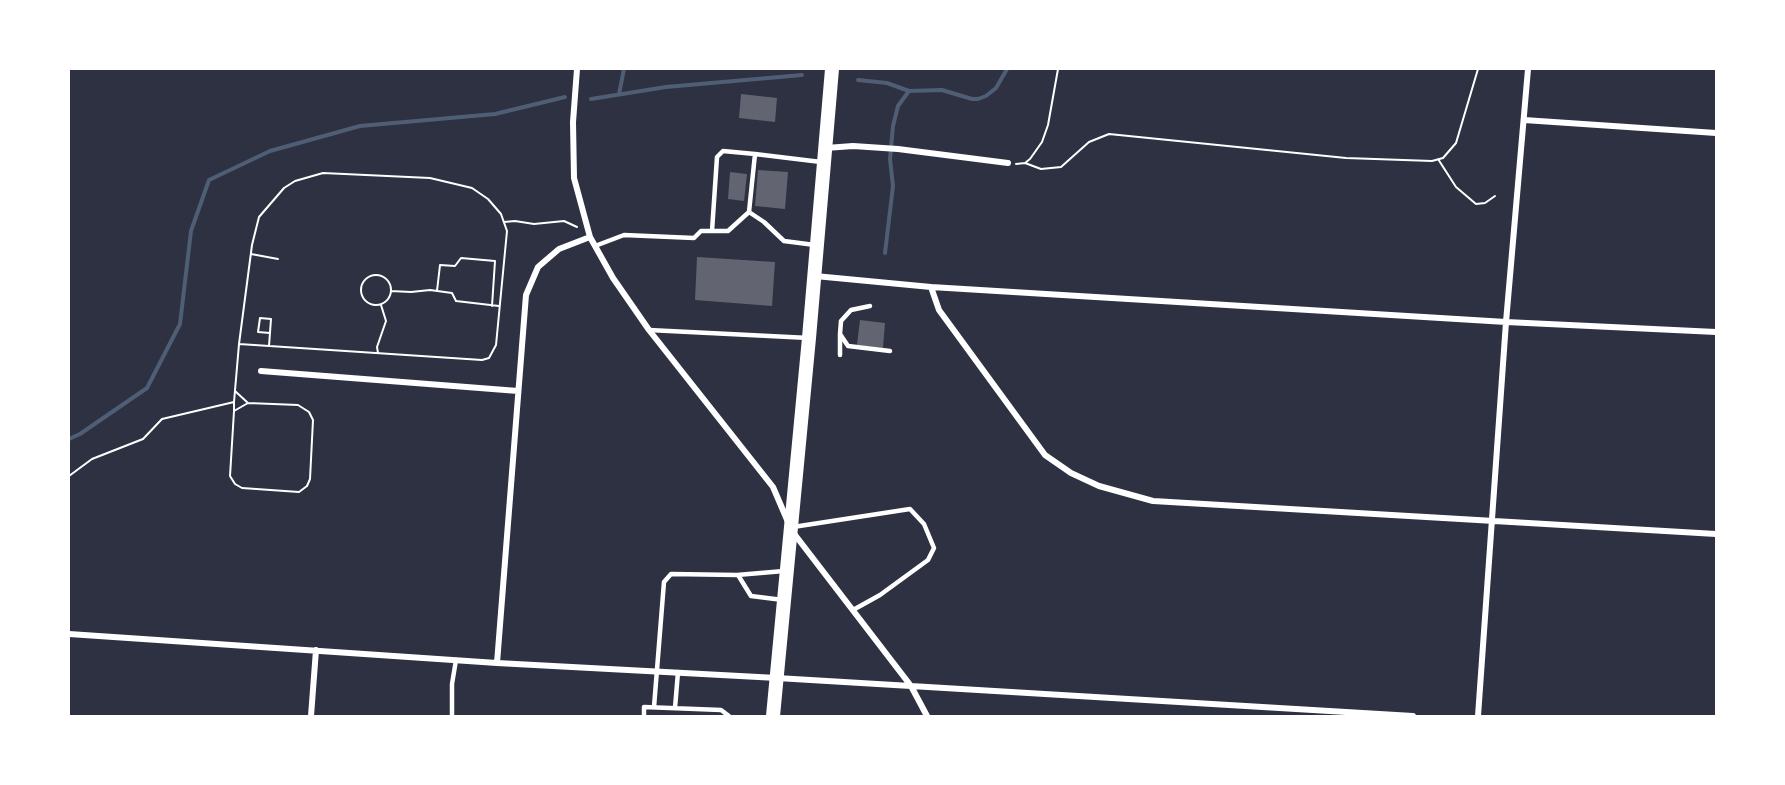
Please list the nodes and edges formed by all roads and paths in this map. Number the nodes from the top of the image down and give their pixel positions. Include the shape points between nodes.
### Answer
1 (577, 69) edge
2 (832, 69) edge
3 (1058, 69) edge
4 (1478, 69) edge
5 (1528, 69) edge
6 (1524, 120) junction
7 (1716, 133) edge
8 (825, 148) junction
9 (755, 154) junction
10 (1438, 159) junction
11 (824, 163) junction
12 (1008, 163) joint
13 (1026, 163) junction
14 (1495, 196) dead end
15 (749, 212) junction
16 (504, 222) junction
17 (712, 231) junction
18 (590, 237) junction
19 (583, 240) junction
20 (817, 245) junction
21 (595, 246) junction
22 (251, 255) junction
23 (278, 259) dead end
24 (815, 276) junction
25 (931, 287) junction
26 (391, 291) junction
27 (437, 291) junction
28 (381, 304) junction
29 (492, 306) junction
30 (500, 306) junction
31 (870, 306) dead end
32 (1506, 322) junction
33 (649, 330) junction
34 (1716, 332) edge
35 (270, 333) junction
36 (840, 334) junction
37 (809, 338) junction
38 (239, 344) junction
39 (269, 346) junction
40 (890, 351) dead end
41 (378, 353) junction
42 (840, 355) dead end
43 (261, 371) dead end
44 (235, 391) junction
45 (518, 391) junction
46 (234, 402) junction
47 (248, 403) junction
48 (234, 411) junction
49 (69, 476) edge
50 (1491, 519) junction
51 (790, 528) junction
52 (1716, 534) edge
53 (786, 571) junction
54 (738, 575) junction
55 (784, 600) junction
56 (853, 610) junction
57 (69, 634) edge
58 (316, 650) junction
59 (456, 660) junction
60 (497, 663) junction
61 (657, 671) junction
62 (678, 672) junction
63 (777, 678) junction
64 (911, 686) junction
65 (654, 707) junction
66 (675, 708) junction
67 (311, 716) edge
68 (452, 716) edge
69 (644, 716) edge
70 (729, 716) edge
71 (773, 716) edge
72 (927, 716) edge
73 (1413, 716) edge
74 (1478, 716) edge

1 - 18 street via 574,178
2 - 8 main road
3 - 13 path via 1046,133
4 - 10 path via 1456,143
5 - 6 street
6 - 7 street
6 - 32 street
8 - 11 main road
8 - 12 street via 898,149
9 - 11 lane
9 - 15 lane
9 - 17 lane via 723,151 717,157
10 - 13 path via 1346,158 1109,134 1089,142 1061,167 1041,169
10 - 14 path via 1456,187 1476,204
11 - 20 main road
12 - 13 path
15 - 17 lane via 728,231
15 - 20 lane via 784,241
16 - 19 path via 564,222 575,225
16 - 22 path via 488,198 472,188 430,178 323,173 295,181 266,208
16 - 30 path via 507,231
17 - 21 lane via 701,231 694,238 624,235
18 - 19 street
18 - 21 street
19 - 45 street via 559,249 538,267 525,296
20 - 24 main road
21 - 33 street
22 - 23 path
22 - 38 path
24 - 25 street
24 - 37 main road
25 - 32 street
25 - 50 street via 939,310 1045,455 1093,484 1153,501
26 - 27 path
26 - 28 path
26 - 28 path via 381,276 371,276 363,282 364,300 372,305
27 - 29 path via 452,293 456,302
27 - 29 path via 440,265 455,266 461,258 495,261
28 - 41 path via 386,321
29 - 30 path
30 - 41 path via 496,345 489,358
31 - 36 lane via 850,310 841,321
32 - 34 street
32 - 50 street
33 - 37 lane
33 - 51 street via 773,487
35 - 35 path via 271,319 260,318 258,332
35 - 39 path
36 - 40 lane via 848,346
36 - 42 lane
37 - 51 main road
38 - 39 path
38 - 44 path
39 - 41 path
43 - 45 street
44 - 46 path
44 - 47 path
45 - 60 street
46 - 48 path
46 - 49 path via 162,419 143,439 92,459
47 - 48 path
47 - 48 path via 298,405 309,412 313,420 310,479 299,492 242,488 235,484 230,476
50 - 52 street
50 - 74 street
51 - 53 main road
51 - 56 street
51 - 56 lane via 910,509 924,524 934,548 928,560
53 - 54 lane
53 - 55 main road
54 - 55 lane via 751,596
54 - 61 lane via 671,574 664,582
55 - 63 main road
56 - 64 street
57 - 58 street
58 - 59 street
58 - 67 street
59 - 60 street
59 - 68 lane
60 - 61 street
61 - 62 street
61 - 65 lane
62 - 63 street
62 - 66 lane
63 - 64 street
63 - 71 main road
64 - 72 street
64 - 73 street
65 - 66 lane
65 - 69 lane via 644,707
66 - 70 lane via 721,710

